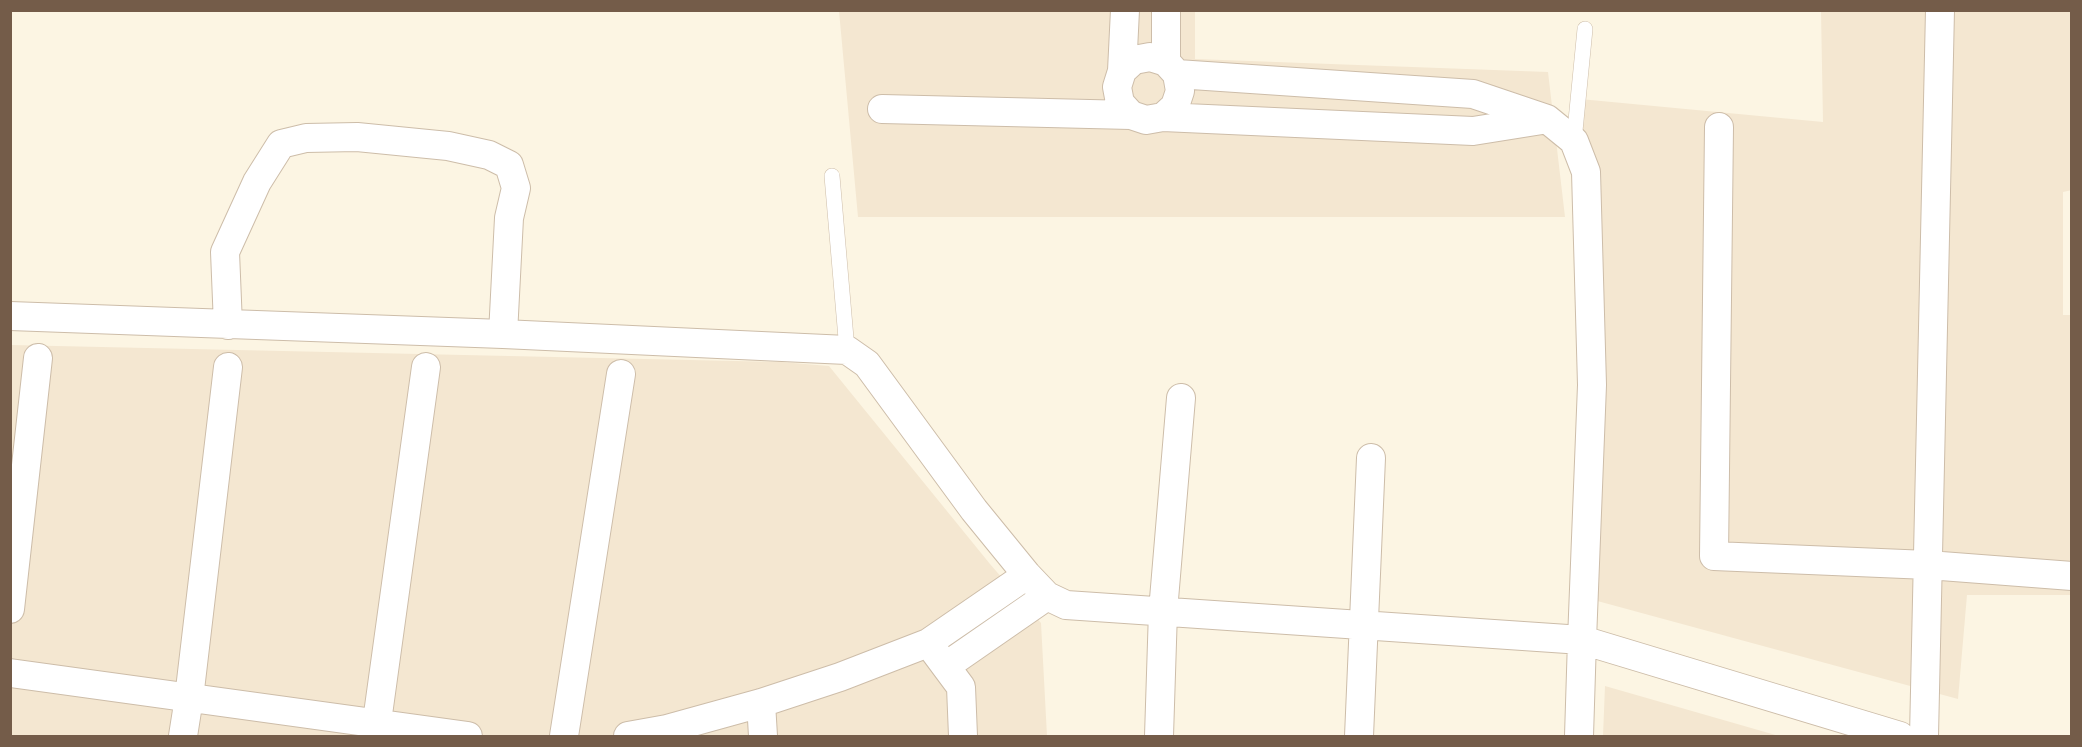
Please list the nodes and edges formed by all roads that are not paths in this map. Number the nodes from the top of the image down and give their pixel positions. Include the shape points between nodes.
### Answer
1 (1125, 10) edge
2 (1166, 10) edge
3 (1940, 10) edge
4 (1585, 29) dead end
5 (1171, 68) junction
6 (1122, 71) junction
7 (882, 109) dead end
8 (1131, 115) junction
9 (1163, 117) junction
10 (1547, 119) junction
11 (1719, 127) dead end
12 (1574, 141) junction
13 (832, 176) dead end
14 (10, 316) edge
15 (228, 325) junction
16 (503, 334) junction
17 (847, 350) junction
18 (38, 358) dead end
19 (228, 367) dead end
20 (426, 367) dead end
21 (621, 374) dead end
22 (1181, 398) dead end
23 (1371, 458) dead end
24 (1928, 565) junction
25 (1027, 575) junction
26 (2072, 576) edge
27 (1047, 596) junction
28 (10, 609) edge
29 (1163, 611) junction
30 (1364, 626) junction
31 (1582, 640) junction
32 (928, 643) junction
33 (945, 666) junction
34 (10, 673) edge
35 (189, 698) junction
36 (761, 703) junction
37 (376, 730) edge
38 (183, 736) edge
39 (468, 736) edge
40 (564, 736) edge
41 (627, 736) edge
42 (762, 736) edge
43 (963, 736) edge
44 (1159, 736) edge
45 (1359, 736) edge
46 (1579, 736) edge
47 (1900, 736) edge
48 (1924, 736) edge

1 - 6 street
2 - 5 street
3 - 24 street
4 - 12 lane
5 - 6 street via 1150,57 1134,60
5 - 9 street via 1180,91 1175,106
5 - 10 street via 1473,94
6 - 8 street via 1117,87 1120,103
7 - 8 street
8 - 9 street via 1146,120
9 - 10 street via 1473,131
10 - 12 street
11 - 24 street via 1714,556
12 - 31 street via 1586,172 1592,385
13 - 17 lane
14 - 15 street
15 - 16 street
15 - 16 street via 225,252 257,182 281,144 306,138 357,137 448,146 489,155 509,165 516,188 509,218
16 - 17 street
17 - 25 street via 867,364
18 - 28 street
19 - 35 street
20 - 37 street
21 - 40 street
22 - 29 street
23 - 30 street
24 - 26 street
24 - 48 street
25 - 27 street
25 - 32 street
27 - 29 street via 1066,605
27 - 33 street
29 - 30 street
29 - 44 street
30 - 31 street
30 - 45 street
31 - 46 street
31 - 47 street
32 - 33 street
32 - 36 street
33 - 43 street via 961,687
34 - 35 street
35 - 37 street
35 - 38 street
36 - 41 street
36 - 42 street
37 - 39 street

